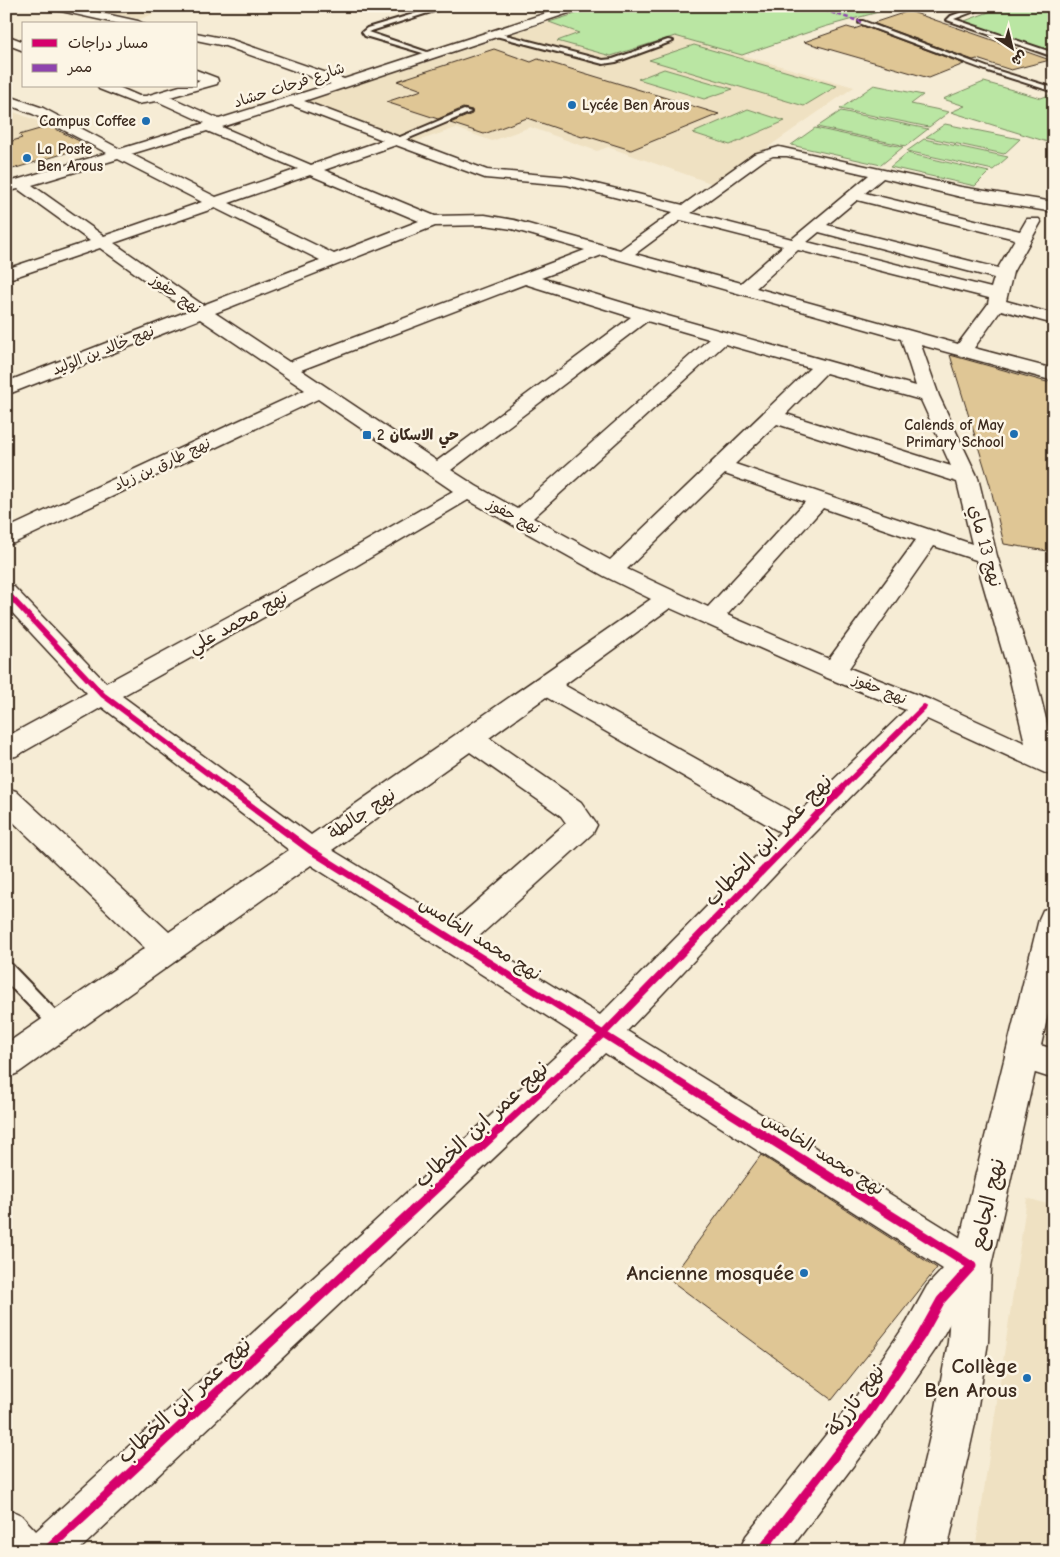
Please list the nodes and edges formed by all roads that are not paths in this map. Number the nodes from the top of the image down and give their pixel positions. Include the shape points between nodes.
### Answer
1 (52, 6) edge
2 (447, 6) edge
3 (538, 6) edge
4 (580, 6) edge
5 (985, 6) edge
6 (79, 11) junction
7 (560, 12) junction
8 (54, 21) dead end
9 (129, 22) edge
10 (861, 22) dead end
11 (22, 33) edge
12 (494, 34) junction
13 (198, 36) edge
14 (6, 39) edge
15 (670, 41) dead end
16 (22, 46) edge
17 (1054, 54) edge
18 (431, 55) junction
19 (198, 75) edge
20 (1054, 81) edge
21 (345, 84) junction
22 (198, 85) edge
23 (1041, 86) junction
24 (109, 88) edge
25 (188, 88) edge
26 (1054, 90) edge
27 (158, 97) junction
28 (6, 99) edge
29 (291, 101) junction
30 (468, 112) dead end
31 (214, 126) junction
32 (397, 140) junction
33 (122, 154) junction
34 (310, 170) junction
35 (880, 173) junction
36 (13, 186) edge
37 (854, 195) junction
38 (215, 203) junction
39 (1048, 206) edge
40 (681, 213) junction
41 (433, 221) junction
42 (817, 227) junction
43 (1025, 236) junction
44 (102, 242) junction
45 (795, 244) junction
46 (602, 249) junction
47 (623, 255) junction
48 (332, 260) junction
49 (6, 275) edge
50 (1004, 275) junction
51 (526, 279) junction
52 (745, 289) junction
53 (997, 299) junction
54 (200, 311) junction
55 (644, 315) junction
56 (1054, 319) edge
57 (909, 336) junction
58 (722, 337) junction
59 (963, 350) junction
60 (822, 366) junction
61 (288, 369) junction
62 (1054, 375) edge
63 (6, 389) edge
64 (319, 391) junction
65 (929, 396) junction
66 (773, 416) junction
67 (721, 466) junction
68 (436, 471) junction
69 (967, 478) junction
70 (468, 491) junction
71 (819, 499) junction
72 (518, 519) junction
73 (929, 537) junction
74 (6, 538) edge
75 (986, 556) junction
76 (612, 571) junction
77 (6, 592) edge
78 (668, 598) junction
79 (713, 616) junction
80 (834, 671) junction
81 (546, 686) junction
82 (104, 695) junction
83 (924, 707) junction
84 (471, 739) junction
85 (6, 749) edge
86 (1048, 764) edge
87 (6, 798) edge
88 (800, 830) junction
89 (310, 850) junction
90 (1054, 919) edge
91 (454, 940) junction
92 (167, 950) junction
93 (6, 970) edge
94 (60, 1025) junction
95 (602, 1034) junction
96 (1038, 1060) edge
97 (6, 1063) edge
98 (972, 1266) junction
99 (6, 1530) edge
100 (25, 1551) edge
101 (46, 1551) edge
102 (761, 1551) edge
103 (925, 1551) edge

1 - 6 street
2 - 18 lane via 365,32
3 - 7 lane
4 - 7 street, شارع فرحات حشاد
5 - 17 lane via 950,20
6 - 8 street
6 - 9 street
7 - 12 street, شارع فرحات حشاد
10 - 23 lane
11 - 14 street
12 - 15 lane via 603,62
12 - 18 street, شارع فرحات حشاد
13 - 21 street
14 - 16 street
18 - 21 street, شارع فرحات حشاد
19 - 22 street via 212,81
20 - 23 lane
21 - 29 street, شارع فرحات حشاد
23 - 26 lane
24 - 27 street via 137,100
25 - 27 street
27 - 31 street
28 - 33 street via 38,111
29 - 31 street, شارع فرحات حشاد
29 - 32 street
30 - 32 lane
31 - 33 street, شارع فرحات حشاد
31 - 34 street
32 - 34 street
32 - 40 street via 485,174 568,181
33 - 36 street, شارع فرحات حشاد
33 - 38 street
34 - 38 street
34 - 41 street
35 - 37 street
35 - 39 street via 961,192
35 - 40 street via 792,153 768,152
36 - 44 street, نهج حفوز
37 - 42 street
37 - 43 street
38 - 44 street
38 - 48 street
39 - 43 street
40 - 45 street
40 - 47 street
41 - 46 street via 498,222
41 - 48 street, نهج خالد بن الوليد
42 - 45 street
42 - 50 street
43 - 50 street
44 - 49 street
44 - 54 street, نهج حفوز
45 - 52 street
45 - 53 street
46 - 47 street
46 - 51 street
47 - 52 street
48 - 54 street, نهج خالد بن الوليد
50 - 53 street
51 - 55 street
51 - 61 street
52 - 57 street
53 - 56 street
53 - 59 street
54 - 61 street, نهج حفوز
54 - 63 street, نهج خالد بن الوليد
55 - 58 street
55 - 68 street
57 - 59 street
57 - 65 street, نهج 13 ماي
58 - 60 street
58 - 72 street
59 - 62 street
60 - 65 street
60 - 66 street
61 - 64 street, نهج حفوز
64 - 68 street, نهج حفوز
64 - 74 street, نهج طارق بن زياد
65 - 69 street, نهج 13 ماي
66 - 67 street
66 - 69 street
67 - 71 street
67 - 76 street
68 - 70 street, نهج حفوز
69 - 75 street, نهج 13 ماي
70 - 72 street, نهج حفوز
70 - 82 street, نهج محمد علي
71 - 73 street
71 - 79 street
72 - 76 street, نهج حفوز
73 - 75 street
73 - 80 street
75 - 86 street, نهج 13 ماي
76 - 78 street, نهج حفوز
77 - 82 street, نهج محمد الخامس
78 - 79 street, نهج حفوز
78 - 81 street, نهج جالطة
79 - 80 street, نهج حفوز
80 - 83 street, نهج حفوز
81 - 84 street, نهج جالطة
81 - 88 street
82 - 85 street, نهج محمد علي
82 - 89 street, نهج محمد الخامس
83 - 86 street, نهج حفوز
83 - 88 street, نهج عمر ابن الخطاب
84 - 89 street, نهج جالطة
84 - 91 street via 571,809 583,825
87 - 92 street
88 - 95 street, نهج عمر ابن الخطاب
89 - 91 street, نهج محمد الخامس
89 - 92 street, نهج جالطة
90 - 96 street, نهج الجامع
91 - 95 street, نهج محمد الخامس
92 - 94 street, نهج جالطة
93 - 94 lane
94 - 97 street, نهج جالطة
95 - 98 street, نهج محمد الخامس
95 - 101 street, نهج عمر ابن الخطاب
96 - 98 street, نهج الجامع
98 - 102 street, نهج تازركة via 941,1300 921,1336 869,1412
98 - 103 street, نهج الجامع via 968,1342 954,1424
99 - 100 street

